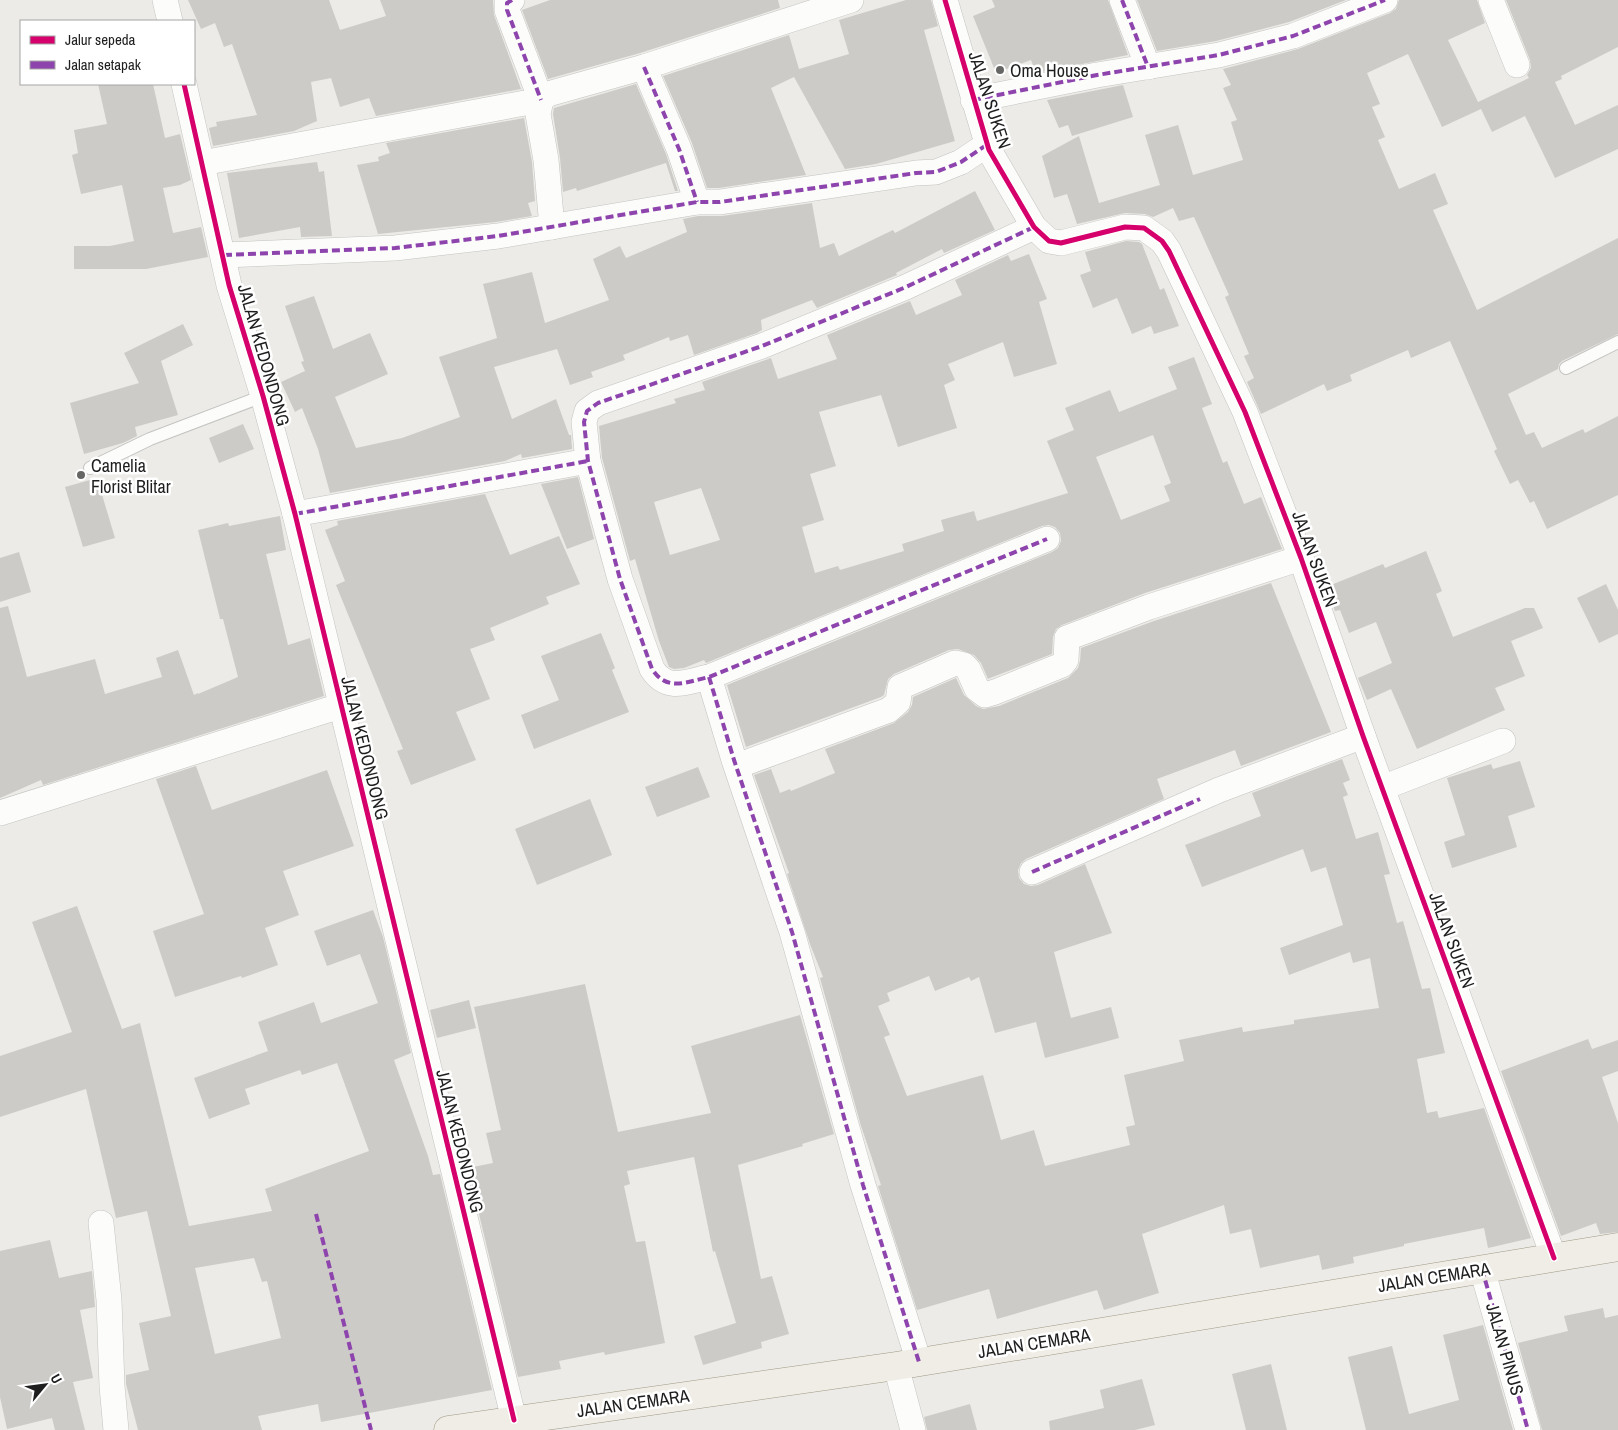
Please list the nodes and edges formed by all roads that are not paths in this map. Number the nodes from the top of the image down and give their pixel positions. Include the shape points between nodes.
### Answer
1 (165, 0) edge
2 (512, 0) edge
3 (851, 0) edge
4 (945, 0) edge
5 (1122, 0) edge
6 (1385, 0) edge
7 (1491, 0) edge
8 (170, 20) edge
9 (1517, 65) dead end
10 (644, 67) junction
11 (1148, 67) junction
12 (184, 85) edge
13 (541, 100) junction
14 (973, 100) junction
15 (988, 147) junction
16 (202, 163) junction
17 (697, 202) junction
18 (552, 227) junction
19 (1034, 227) junction
20 (226, 267) junction
21 (1618, 342) edge
22 (1566, 368) dead end
23 (263, 396) junction
24 (588, 461) junction
25 (90, 468) dead end
26 (295, 514) junction
27 (1047, 539) dead end
28 (1301, 558) junction
29 (709, 678) junction
30 (340, 706) junction
31 (1363, 736) junction
32 (1503, 741) dead end
33 (737, 766) junction
34 (1382, 788) junction
35 (0, 813) edge
36 (1032, 872) dead end
37 (101, 1222) dead end
38 (1618, 1247) edge
39 (1554, 1258) junction
40 (1482, 1269) junction
41 (908, 1364) junction
42 (514, 1420) junction
43 (456, 1429) edge
44 (116, 1430) edge
45 (913, 1430) edge
46 (1528, 1430) edge

1 - 8 street
2 - 13 street via 507,3 508,10
3 - 10 street
4 - 14 street, JALAN SUKEN
5 - 11 street
6 - 11 street via 1293,36 1219,55
7 - 9 street
10 - 13 street via 548,94
10 - 17 street via 679,149
11 - 14 street
12 - 16 street, JALAN KEDONDONG
13 - 16 street
13 - 18 street via 538,114
14 - 15 street, JALAN SUKEN
15 - 17 street via 936,172 720,202
15 - 19 street, JALAN SUKEN
16 - 20 street, JALAN KEDONDONG
17 - 18 street
18 - 20 street
19 - 24 street via 906,287 762,346 598,403 587,410 584,422
19 - 28 street, JALAN SUKEN via 1049,241 1061,244 1125,226 1144,228 1162,241 1245,412
20 - 23 street, JALAN KEDONDONG
21 - 22 lane
23 - 25 lane via 150,438
23 - 26 street, JALAN KEDONDONG
24 - 26 street
24 - 29 street via 620,579 652,668 664,682 672,684
26 - 30 street, JALAN KEDONDONG
27 - 29 street
28 - 31 street, JALAN SUKEN
28 - 33 street via 1149,607 1067,638 1066,660 1062,665 995,692 985,695 977,689 964,664 955,663 900,687 898,702 888,710
29 - 33 street
30 - 35 street
30 - 42 street, JALAN KEDONDONG
31 - 34 street, JALAN SUKEN
31 - 36 street via 1219,790
32 - 34 street
33 - 41 street via 792,932 864,1185
34 - 39 street, JALAN SUKEN
37 - 44 street
38 - 39 main road, JALAN CEMARA
39 - 40 main road, JALAN CEMARA
40 - 41 main road, JALAN CEMARA
40 - 46 street, JALAN PINUS
41 - 42 main road, JALAN CEMARA
41 - 45 street
42 - 43 main road, JALAN CEMARA

